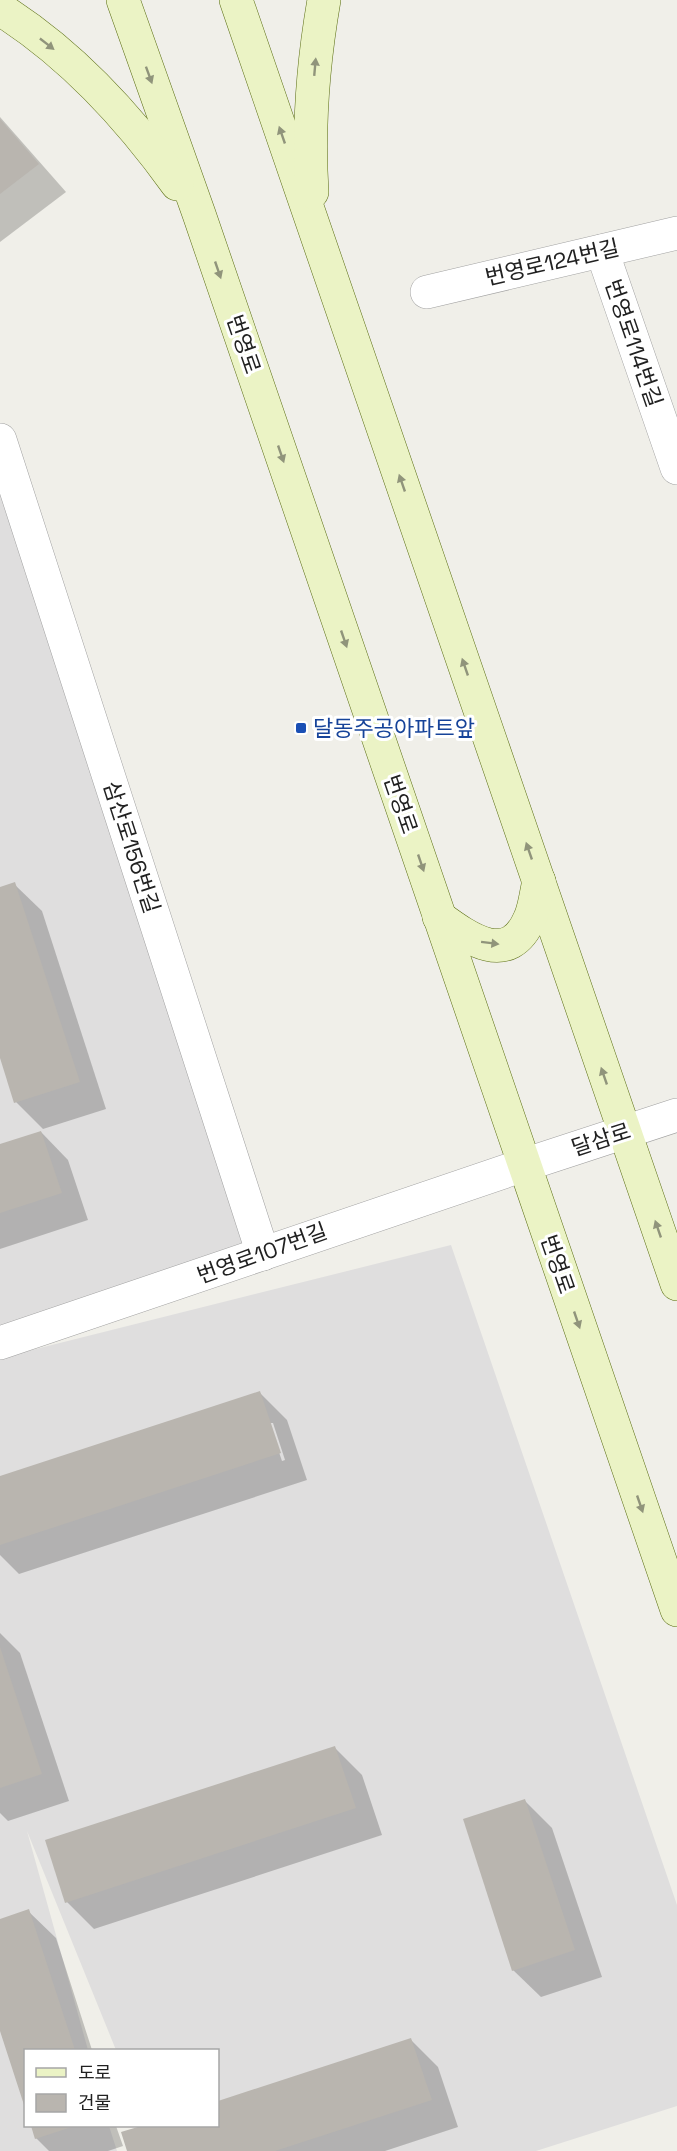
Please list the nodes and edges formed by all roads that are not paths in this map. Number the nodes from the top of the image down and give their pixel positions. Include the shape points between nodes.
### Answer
1 (123, 0) edge
2 (141, 0) edge
3 (236, 0) edge
4 (324, 0) edge
5 (0, 9) edge
6 (134, 32) junction
7 (200, 214) junction
8 (315, 230) junction
9 (677, 233) edge
10 (602, 251) junction
11 (427, 292) dead end
12 (0, 440) edge
13 (677, 468) edge
14 (539, 881) junction
15 (440, 917) junction
16 (677, 1115) edge
17 (624, 1131) junction
18 (524, 1165) junction
19 (263, 1254) junction
20 (677, 1284) edge
21 (0, 1343) edge
22 (677, 1610) edge

1 - 6 main road, 번영로
2 - 6 main road
8 -> 3 main road
8 -> 4 main road via 310,160 312,103
5 -> 7 main road via 60,54 107,98 148,144
6 -> 7 main road, 번영로
7 -> 15 main road, 번영로
14 -> 8 main road
9 - 10 street, 번영로124번길
10 - 11 street, 번영로124번길
10 - 13 street, 번영로114번길
12 - 19 street, 삼산로156번길
15 -> 14 main road via 466,937 489,945 504,944 519,937 531,917
17 -> 14 main road
15 - 18 main road, 번영로
16 - 17 street, 달삼로
17 - 18 street, 달삼로
20 -> 17 main road
18 - 19 street, 번영로107번길
18 -> 22 main road, 번영로
19 - 21 street, 번영로107번길

